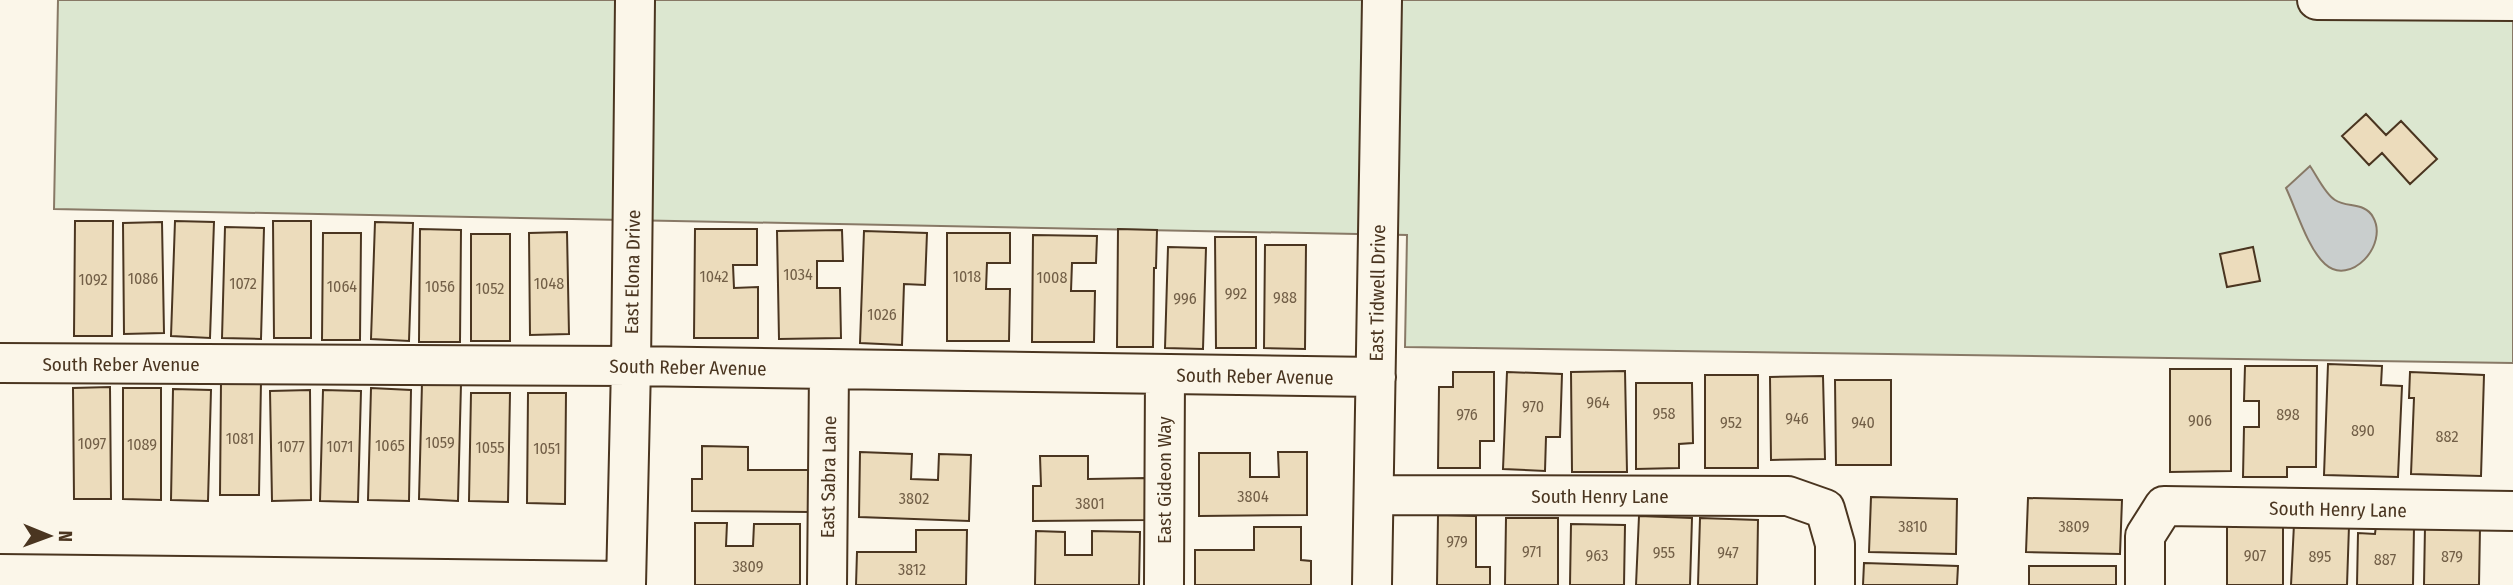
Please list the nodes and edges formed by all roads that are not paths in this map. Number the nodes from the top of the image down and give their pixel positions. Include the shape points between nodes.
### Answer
1 (635, 0) edge
2 (1382, 0) edge
3 (2317, 0) edge
4 (2513, 1) edge
5 (0, 363) edge
6 (631, 366) junction
7 (829, 370) junction
8 (1165, 374) junction
9 (1376, 377) junction
10 (1374, 495) junction
11 (2513, 511) edge
12 (0, 574) edge
13 (626, 583) edge
14 (827, 585) edge
15 (1164, 585) edge
16 (1372, 585) edge
17 (1835, 585) edge
18 (2145, 585) edge

1 - 6 street, East Elona Drive
2 - 9 street, East Tidwell Drive
3 - 4 street
5 - 6 street, South Reber Avenue
6 - 7 street, South Reber Avenue
6 - 13 street, East Elona Drive
7 - 8 street, South Reber Avenue
7 - 14 street, East Sabra Lane
8 - 9 street, South Reber Avenue
8 - 15 street, East Gideon Way
9 - 10 street, East Tidwell Drive
10 - 16 street, East Tidwell Drive
10 - 17 street, South Henry Lane via 1788,496 1825,509 1835,544
11 - 18 street, South Henry Lane via 2164,506 2145,536
12 - 13 street

